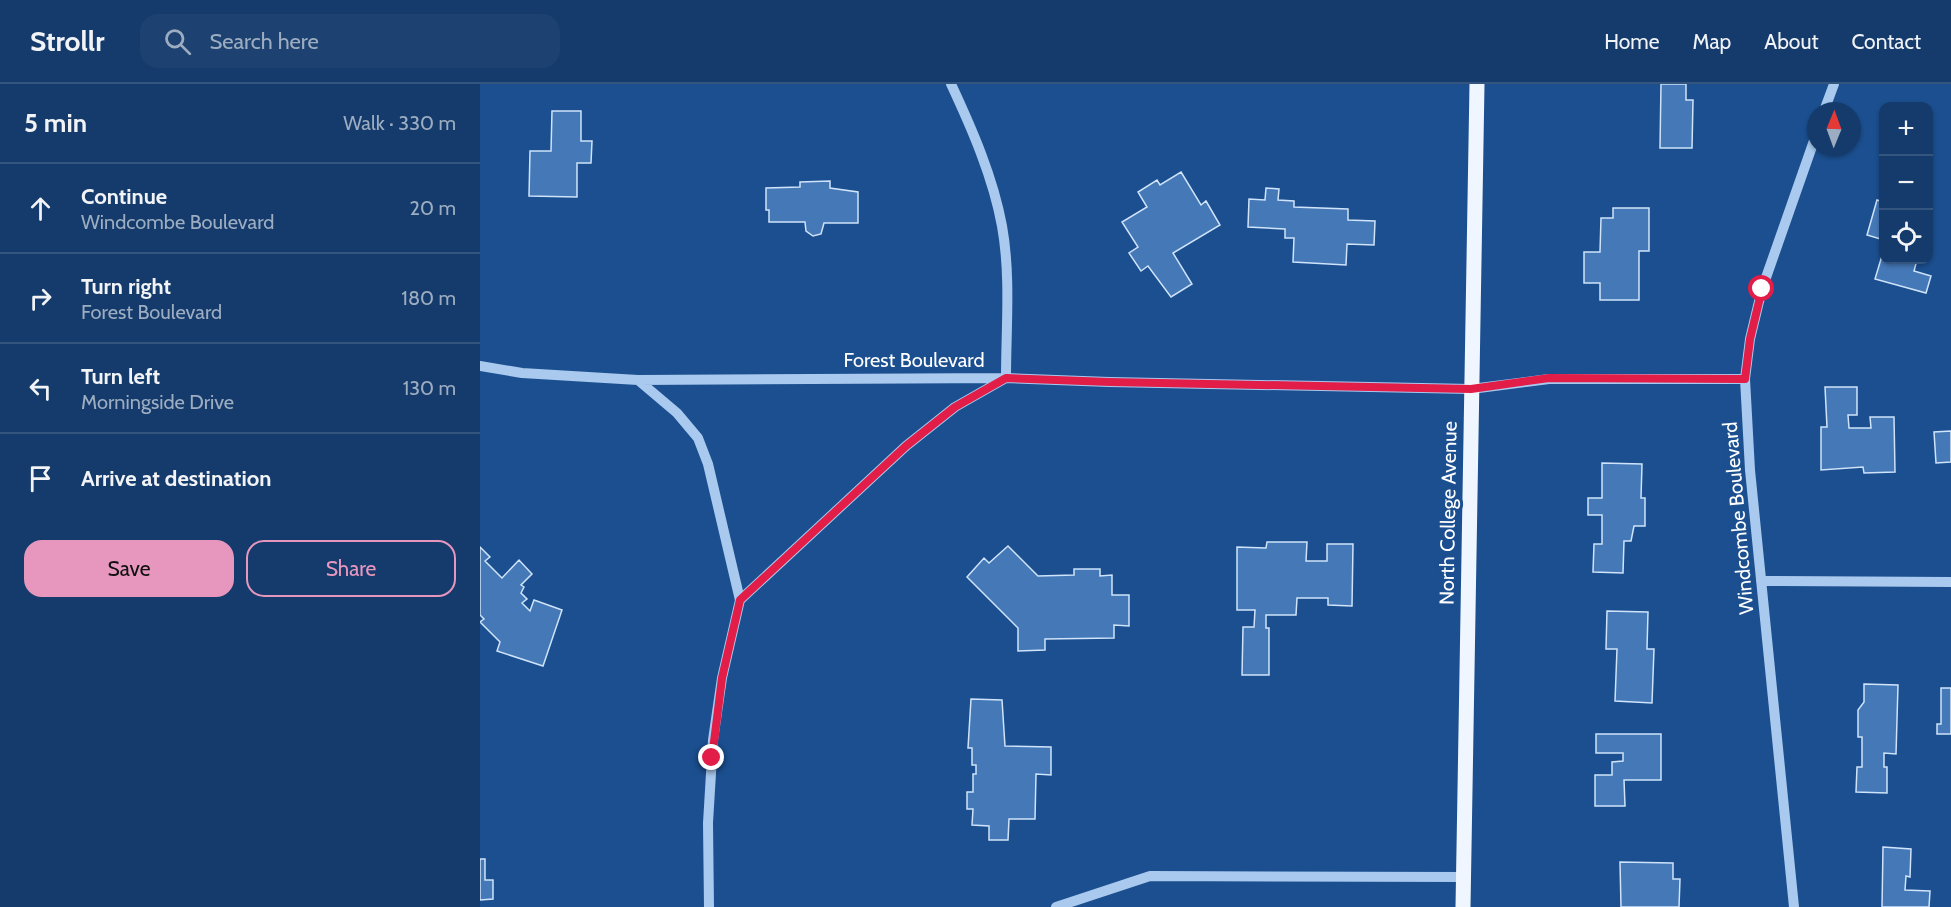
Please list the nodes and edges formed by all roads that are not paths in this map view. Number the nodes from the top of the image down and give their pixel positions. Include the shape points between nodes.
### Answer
1 (951, 84) edge
2 (1477, 84) edge
3 (1834, 84) edge
4 (1827, 102) edge
5 (1809, 156) edge
6 (480, 366) edge
7 (1006, 378) junction
8 (1745, 379) junction
9 (638, 380) junction
10 (1471, 389) junction
11 (1761, 581) junction
12 (1951, 582) edge
13 (740, 600) junction
14 (1464, 878) junction
15 (709, 907) edge
16 (1056, 907) edge
17 (1463, 907) edge
18 (1794, 907) edge

1 - 7 street via 980,154 1002,226
2 - 10 main road, North College Avenue
3 - 4 street
5 - 8 street, Windcombe Boulevard via 1762,289
6 - 9 street, Forest Boulevard via 522,373
7 - 9 street, Forest Boulevard
7 - 10 street, Forest Boulevard
7 - 13 street via 955,407 906,446
8 - 10 street, Forest Boulevard via 1549,378
8 - 11 street, Windcombe Boulevard
9 - 13 street via 677,413 698,438 708,464
10 - 14 main road, North College Avenue
11 - 12 street
11 - 18 street, Windcombe Boulevard
13 - 15 street via 722,678 713,741 708,823
14 - 16 street via 1150,876
14 - 17 main road, North College Avenue

